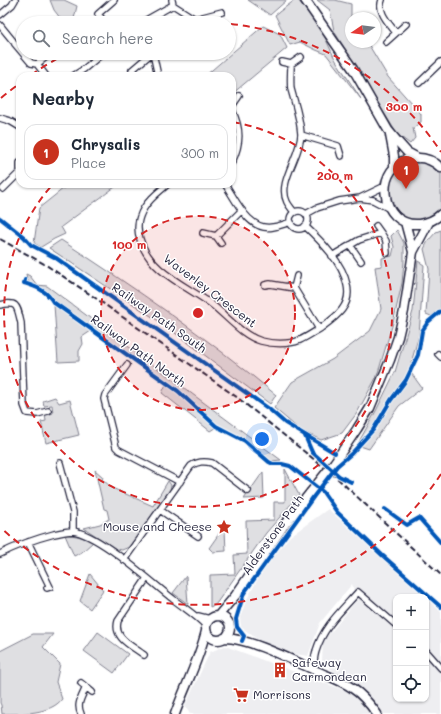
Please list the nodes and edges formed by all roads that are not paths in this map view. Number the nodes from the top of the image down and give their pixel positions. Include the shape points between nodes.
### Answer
1 (15, 0) edge
2 (114, 0) edge
3 (305, 0) edge
4 (382, 0) edge
5 (172, 2) edge
6 (222, 12) dead end
7 (0, 15) edge
8 (100, 16) edge
9 (155, 16) edge
10 (191, 16) edge
11 (207, 16) edge
12 (406, 24) dead end
13 (0, 25) edge
14 (396, 33) junction
15 (386, 42) dead end
16 (16, 45) edge
17 (300, 57) dead end
18 (28, 60) edge
19 (42, 60) edge
20 (95, 60) edge
21 (144, 60) edge
22 (154, 60) edge
23 (282, 62) dead end
24 (441, 62) edge
25 (37, 64) junction
26 (292, 64) junction
27 (132, 70) dead end
28 (422, 71) dead end
29 (43, 72) edge
30 (79, 72) edge
31 (157, 72) edge
32 (427, 76) junction
33 (419, 83) dead end
34 (239, 96) dead end
35 (236, 100) edge
36 (0, 118) edge
37 (236, 119) edge
38 (16, 124) edge
39 (388, 130) junction
40 (301, 135) junction
41 (236, 152) edge
42 (341, 156) dead end
43 (418, 158) junction
44 (441, 158) edge
45 (430, 160) junction
46 (394, 168) junction
47 (441, 168) edge
48 (16, 176) edge
49 (385, 186) junction
50 (164, 188) edge
51 (228, 188) edge
52 (3, 189) dead end
53 (360, 198) junction
54 (390, 208) junction
55 (242, 210) junction
56 (294, 212) junction
57 (306, 214) junction
58 (440, 216) edge
59 (291, 222) junction
60 (405, 222) junction
61 (429, 222) junction
62 (306, 226) junction
63 (376, 226) dead end
64 (202, 233) dead end
65 (381, 233) junction
66 (216, 236) junction
67 (221, 243) dead end
68 (350, 245) junction
69 (413, 252) junction
70 (387, 253) dead end
71 (332, 256) junction
72 (360, 262) dead end
73 (297, 276) dead end
74 (265, 285) dead end
75 (294, 288) junction
76 (0, 306) edge
77 (319, 329) junction
78 (126, 365) dead end
79 (48, 411) dead end
80 (60, 463) dead end
81 (180, 482) junction
82 (248, 491) dead end
83 (160, 510) junction
84 (73, 531) junction
85 (198, 536) dead end
86 (28, 542) junction
87 (0, 554) edge
88 (124, 560) junction
89 (147, 578) junction
90 (47, 588) dead end
91 (235, 596) junction
92 (393, 622) edge
93 (210, 623) junction
94 (228, 625) junction
95 (220, 638) junction
96 (242, 641) junction
97 (429, 654) edge
98 (144, 655) dead end
99 (199, 655) junction
100 (441, 668) edge
101 (313, 669) junction
102 (80, 683) dead end
103 (86, 687) junction
104 (92, 692) dead end
105 (82, 714) edge
106 (175, 714) edge
107 (378, 714) edge

1 - 7 street
2 - 8 street via 98,14
3 - 39 street via 353,69
4 - 14 street via 380,5 384,18
5 - 9 street
5 - 10 street
6 - 11 street
12 - 14 street
13 - 16 street
14 - 15 street
17 - 26 street
18 - 25 street
19 - 25 street
20 - 30 street
21 - 27 street
22 - 31 street
23 - 26 street
24 - 32 street
25 - 29 street
26 - 40 street via 291,87
28 - 32 street
32 - 33 street
34 - 35 street
36 - 38 street
37 - 41 street via 239,132
39 - 43 street via 408,152
39 - 46 street
40 - 42 street via 338,146
40 - 56 street via 284,191 287,202
43 - 45 street
43 - 46 street via 408,159
44 - 45 street
45 - 47 street
46 - 49 street
48 - 52 street
49 - 53 street
49 - 54 street
50 - 77 street, Waverley Crescent via 149,202 138,222 142,249 160,269 218,309 246,334 261,341 299,341
51 - 55 street
53 - 54 street via 373,200
53 - 57 street via 339,201
54 - 60 street
55 - 59 street via 256,224 264,227 272,228
55 - 66 street
56 - 57 street
56 - 59 street
57 - 62 street
58 - 61 street
59 - 62 street via 296,228
60 - 61 street
60 - 69 street
61 - 69 street
62 - 71 street, Waverley Crescent
63 - 65 street
64 - 66 street
65 - 68 street
65 - 70 street via 386,241
66 - 67 street
68 - 71 street
68 - 72 street
69 - 91 street, bridge via 398,338 370,408 334,463 284,525
71 - 77 street, Waverley Crescent via 346,278 347,302 337,316
73 - 75 street
74 - 75 street
75 - 77 street
76 - 79 street via 13,304 19,314 24,404 27,413
78 - 81 street via 104,399 116,447
80 - 84 street via 73,512
81 - 82 street via 191,466 206,461
81 - 83 street
83 - 85 street
83 - 88 street
84 - 86 street
84 - 88 street via 96,540
86 - 87 street
86 - 90 street via 50,587
88 - 89 street
89 - 93 street via 178,603
89 - 98 street via 116,628 119,636
91 - 93 street
91 - 94 street
92 - 101 street via 358,592 324,632 316,650
93 - 94 street via 222,617
93 - 95 street via 210,637
93 - 99 street
94 - 95 street via 228,632
94 - 96 street
95 - 96 street
95 - 99 street
96 - 101 street
97 - 100 street
99 - 106 street
101 - 107 street via 350,686 366,699
102 - 103 street
103 - 104 street
103 - 105 street via 79,703

